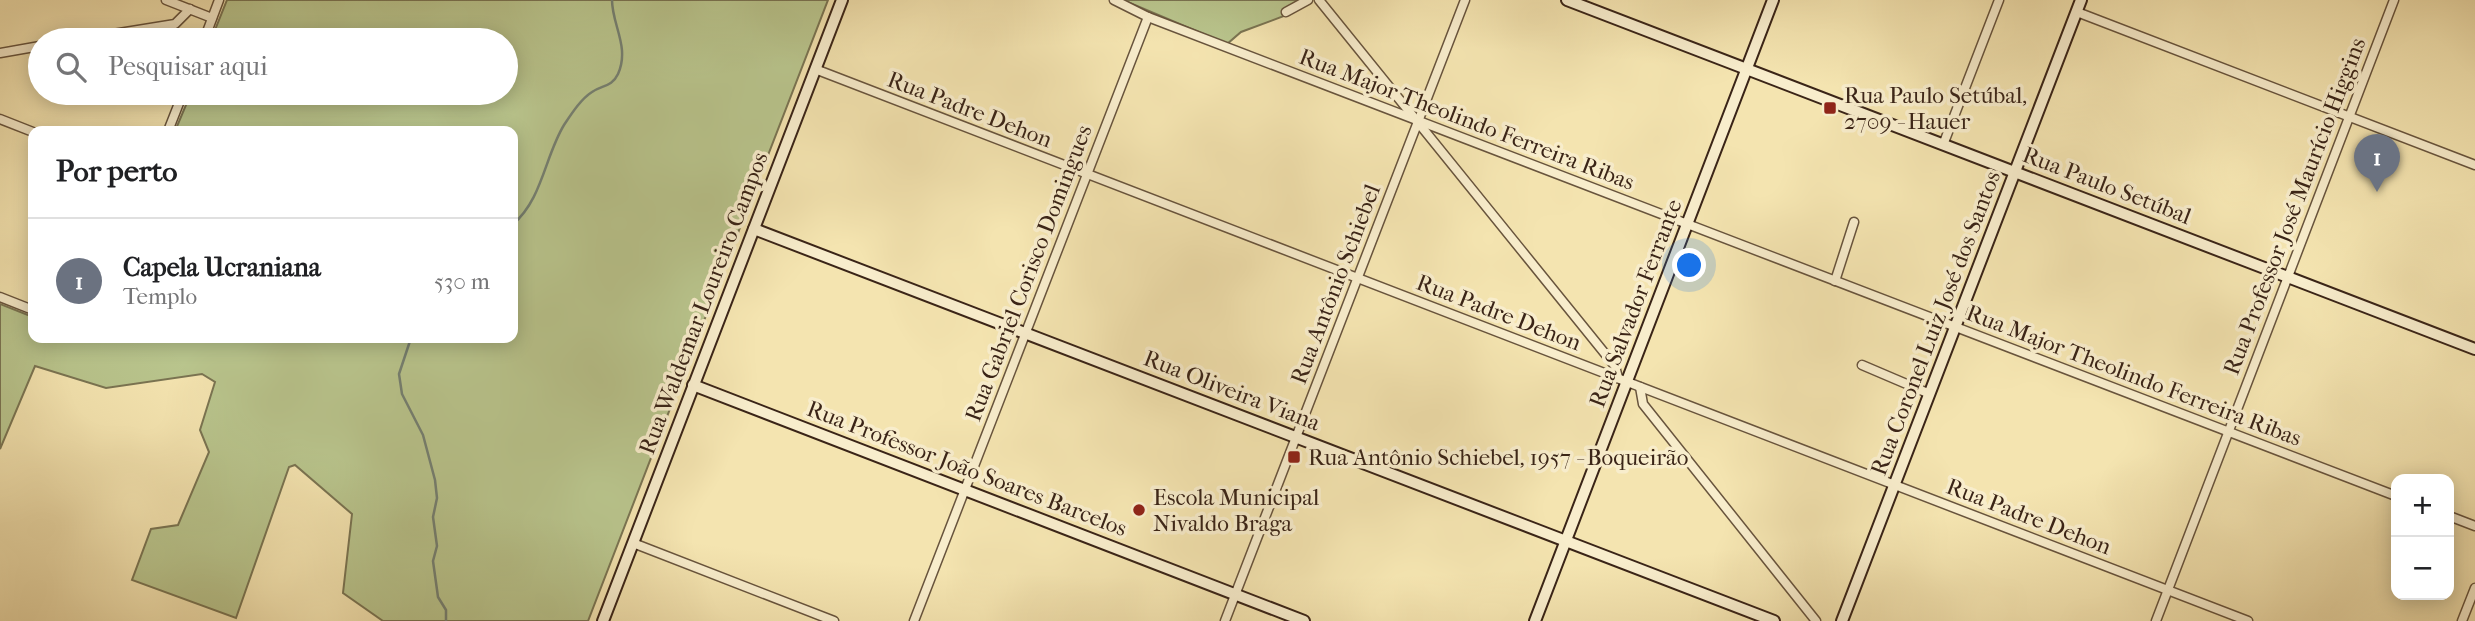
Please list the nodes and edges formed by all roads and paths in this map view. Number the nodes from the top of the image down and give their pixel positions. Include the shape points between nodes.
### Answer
1 (166, 0) edge
2 (219, 0) edge
3 (842, 0) edge
4 (1114, 0) edge
5 (1308, 0) edge
6 (1319, 0) edge
7 (1465, 0) edge
8 (1567, 0) edge
9 (1773, 0) edge
10 (1999, 0) edge
11 (2081, 0) edge
12 (2394, 0) edge
13 (190, 9) junction
14 (1286, 12) dead end
15 (2077, 12) junction
16 (1147, 17) junction
17 (212, 18) junction
18 (150, 28) edge
19 (208, 28) edge
20 (28, 48) edge
21 (0, 53) edge
22 (815, 69) junction
23 (1747, 70) junction
24 (178, 105) edge
25 (2349, 117) junction
26 (1418, 121) junction
27 (1, 123) edge
28 (170, 126) edge
29 (28, 131) edge
30 (1943, 145) junction
31 (2475, 165) edge
32 (2015, 173) junction
33 (1087, 174) junction
34 (1854, 222) dead end
35 (1687, 224) junction
36 (754, 229) junction
37 (2288, 277) junction
38 (1357, 278) junction
39 (1835, 281) junction
40 (0, 298) edge
41 (28, 308) edge
42 (1955, 327) junction
43 (1025, 333) junction
44 (2475, 349) edge
45 (1862, 365) dead end
46 (1623, 380) junction
47 (694, 386) junction
48 (1640, 387) junction
49 (1930, 394) junction
50 (2228, 432) junction
51 (1296, 437) junction
52 (1895, 485) junction
53 (965, 490) junction
54 (2391, 494) edge
55 (2454, 518) edge
56 (2475, 526) edge
57 (1566, 541) junction
58 (633, 544) junction
59 (2475, 588) edge
60 (2168, 590) junction
61 (1236, 594) junction
62 (603, 621) edge
63 (834, 621) edge
64 (914, 621) edge
65 (1225, 621) edge
66 (1304, 621) edge
67 (1535, 621) edge
68 (1774, 621) edge
69 (1816, 621) edge
70 (1842, 621) edge
71 (2156, 621) edge
72 (2248, 621) edge
73 (2462, 621) edge

1 - 13 street
2 - 17 street
3 - 22 main road, Rua Waldemar Loureiro Campos
4 - 16 street, Rua Major Theolindo Ferreira Ribas
5 - 14 street
6 - 26 street
7 - 26 street, Rua Antônio Schiebel
8 - 23 main road, Rua Paulo Setúbal
9 - 23 main road, Rua Salvador Ferrante
10 - 30 street
11 - 15 main road, Rua Coronel Luiz José dos Santos
12 - 25 street, Rua Professor José Maurício Higgins
13 - 17 street
13 - 18 street via 175,24
15 - 25 street
15 - 32 main road, Rua Coronel Luiz José dos Santos
16 - 26 street, Rua Major Theolindo Ferreira Ribas
16 - 33 street, Rua Gabriel Corisco Domingues
17 - 19 street
20 - 21 street
22 - 33 street, Rua Padre Dehon
22 - 36 main road, Rua Waldemar Loureiro Campos
23 - 30 main road, Rua Paulo Setúbal
23 - 35 main road, Rua Salvador Ferrante
24 - 28 street
25 - 31 street
25 - 37 street, Rua Professor José Maurício Higgins
26 - 35 street, Rua Major Theolindo Ferreira Ribas
26 - 38 street, Rua Antônio Schiebel
26 - 46 street
27 - 29 street
30 - 32 main road, Rua Paulo Setúbal
32 - 37 main road, Rua Paulo Setúbal
32 - 42 main road, Rua Coronel Luiz José dos Santos
33 - 38 street, Rua Padre Dehon
33 - 43 street, Rua Gabriel Corisco Domingues
34 - 39 street
35 - 39 street, Rua Major Theolindo Ferreira Ribas
35 - 46 main road, Rua Salvador Ferrante
36 - 43 main road, Rua Oliveira Viana
36 - 47 main road, Rua Waldemar Loureiro Campos
37 - 44 main road, Rua Paulo Setúbal
37 - 50 street, Rua Professor José Maurício Higgins
38 - 46 street, Rua Padre Dehon
38 - 51 street, Rua Antônio Schiebel
39 - 42 street, Rua Major Theolindo Ferreira Ribas
40 - 41 street
42 - 49 main road, Rua Coronel Luiz José dos Santos
42 - 50 street, Rua Major Theolindo Ferreira Ribas
43 - 51 main road, Rua Oliveira Viana
43 - 53 street, Rua Gabriel Corisco Domingues
45 - 49 street
46 - 48 street, Rua Padre Dehon
46 - 57 main road, Rua Salvador Ferrante
47 - 53 main road, Rua Professor João Soares Barcelos
47 - 58 main road, Rua Waldemar Loureiro Campos
48 - 52 street, Rua Padre Dehon
48 - 69 street via 1643,404
49 - 52 main road, Rua Coronel Luiz José dos Santos
50 - 54 street, Rua Major Theolindo Ferreira Ribas
50 - 60 street, Rua Professor José Maurício Higgins
51 - 57 main road, Rua Oliveira Viana
51 - 61 street, Rua Antônio Schiebel
52 - 60 street, Rua Padre Dehon
52 - 70 main road, Rua Coronel Luiz José dos Santos
53 - 61 main road, Rua Professor João Soares Barcelos
53 - 64 street, Rua Gabriel Corisco Domingues
55 - 56 street
57 - 67 main road, Rua Salvador Ferrante
57 - 68 main road, Rua Oliveira Viana
58 - 62 main road, Rua Waldemar Loureiro Campos
58 - 63 street
59 - 73 street
60 - 71 street, Rua Professor José Maurício Higgins
60 - 72 street, Rua Padre Dehon
61 - 65 street, Rua Antônio Schiebel
61 - 66 main road, Rua Professor João Soares Barcelos

